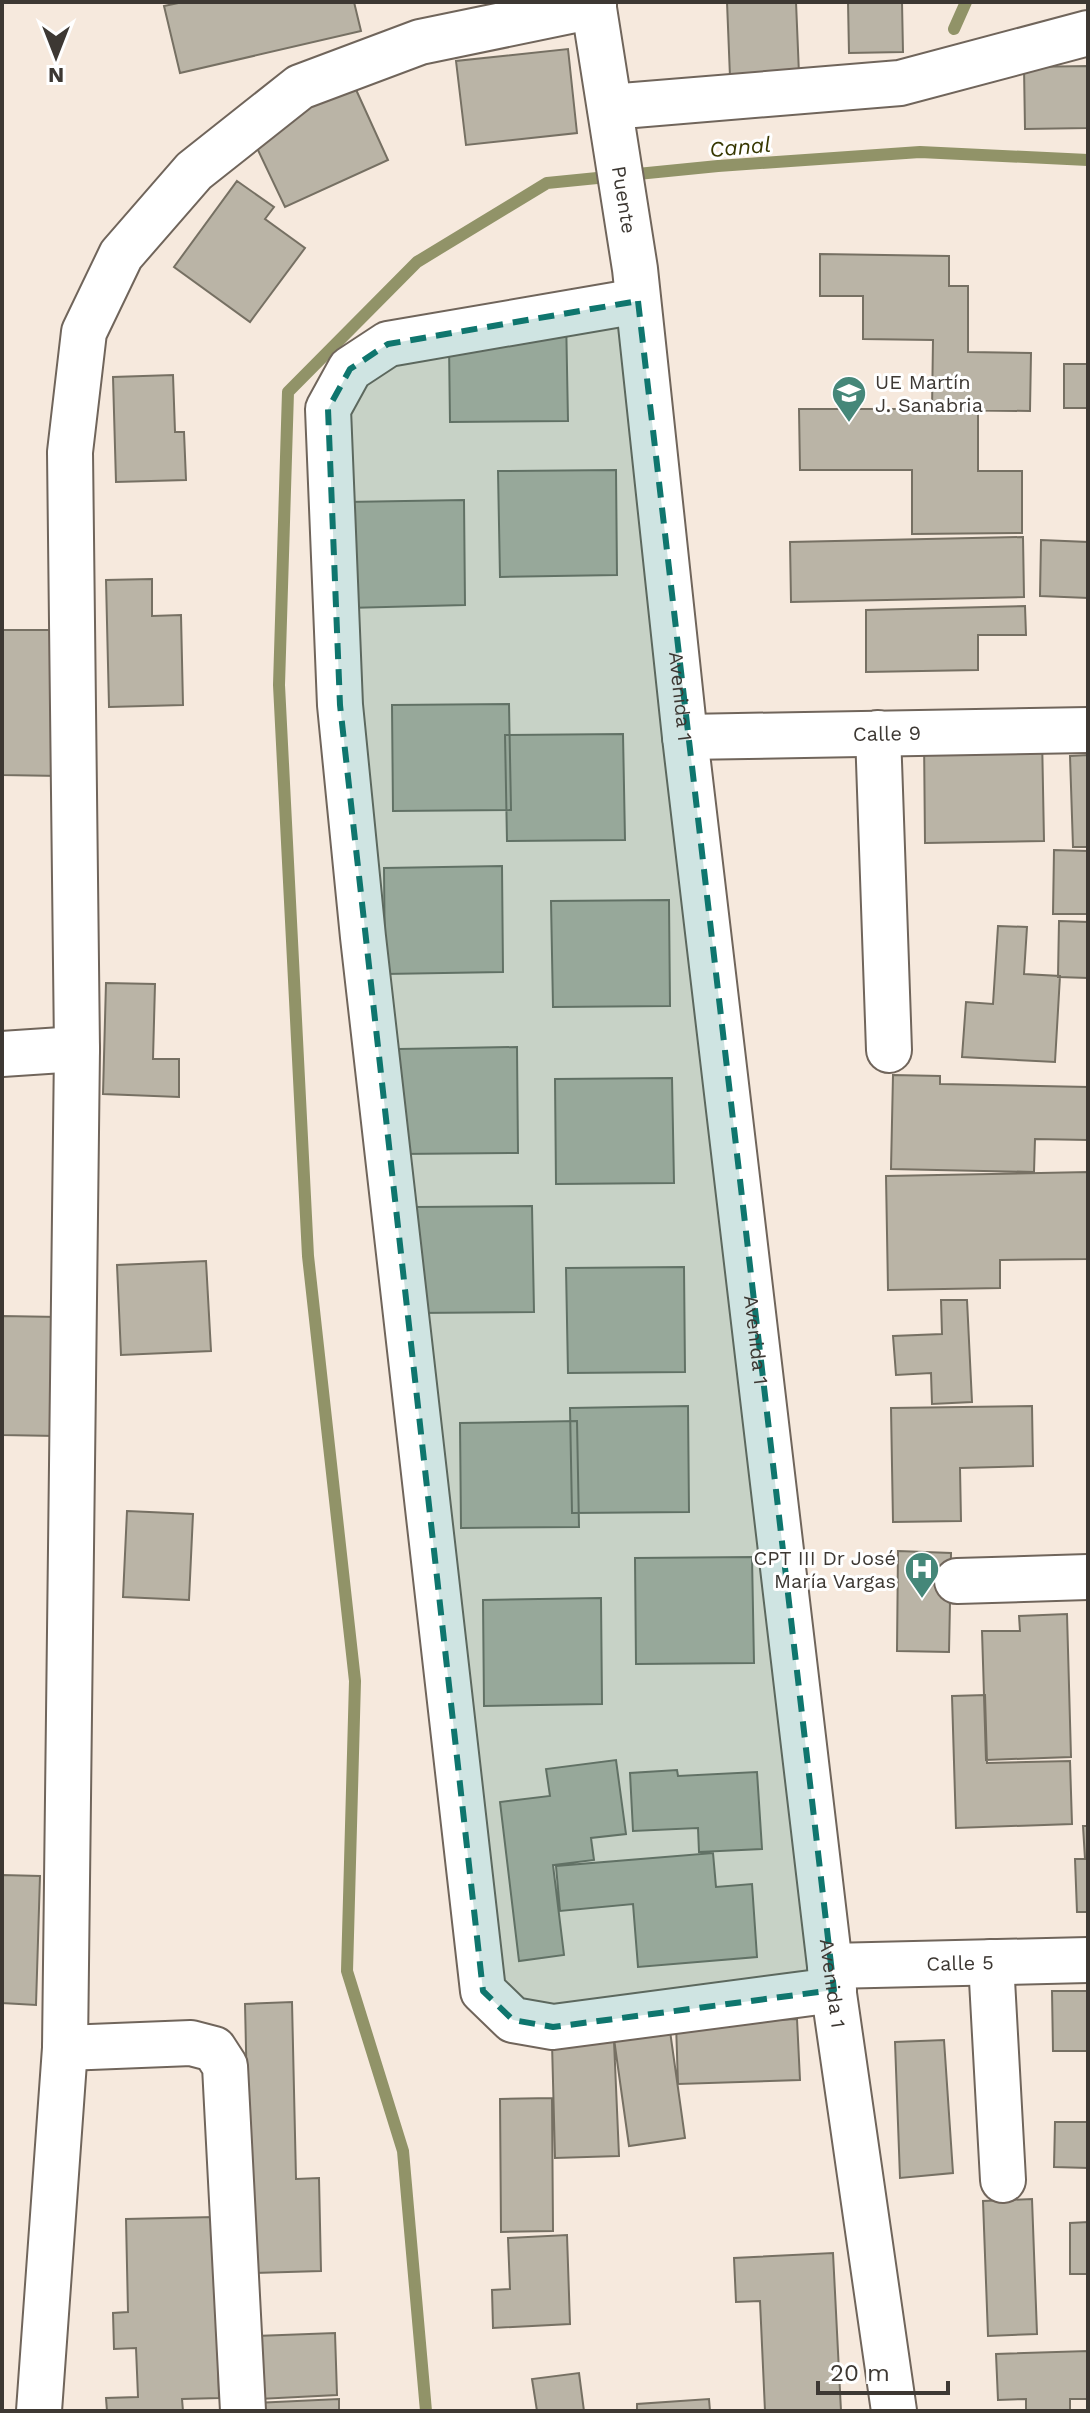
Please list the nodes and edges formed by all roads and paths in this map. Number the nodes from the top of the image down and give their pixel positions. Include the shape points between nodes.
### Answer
1 (594, 4) edge
2 (1088, 33) edge
3 (611, 118) junction
4 (637, 285) junction
5 (1088, 730) edge
6 (878, 733) junction
7 (685, 737) junction
8 (77, 1049) junction
9 (889, 1050) dead end
10 (2, 1054) edge
11 (1088, 1577) edge
12 (957, 1581) dead end
13 (1088, 1960) edge
14 (991, 1962) junction
15 (832, 1978) junction
16 (65, 2048) junction
17 (1003, 2180) dead end
18 (39, 2411) edge
19 (243, 2411) edge
20 (894, 2411) edge

1 - 3 street
1 - 8 street via 420,42 300,87 194,171 121,255 84,332 70,452
2 - 3 street via 900,83
3 - 4 street, Puente
4 - 7 street, Avenida 1
4 - 15 street, Calle 5 via 388,344 350,369 328,409 340,705 483,1991 513,2020 553,2027
5 - 6 street, Calle 9
6 - 7 street, Calle 9
6 - 9 street
7 - 15 street, Avenida 1
8 - 10 street
8 - 16 street
11 - 12 street
13 - 14 street, Calle 5
14 - 15 street, Calle 5
14 - 17 street
15 - 20 street, Avenida 1
16 - 18 street
16 - 19 street via 191,2043 214,2049 225,2066

